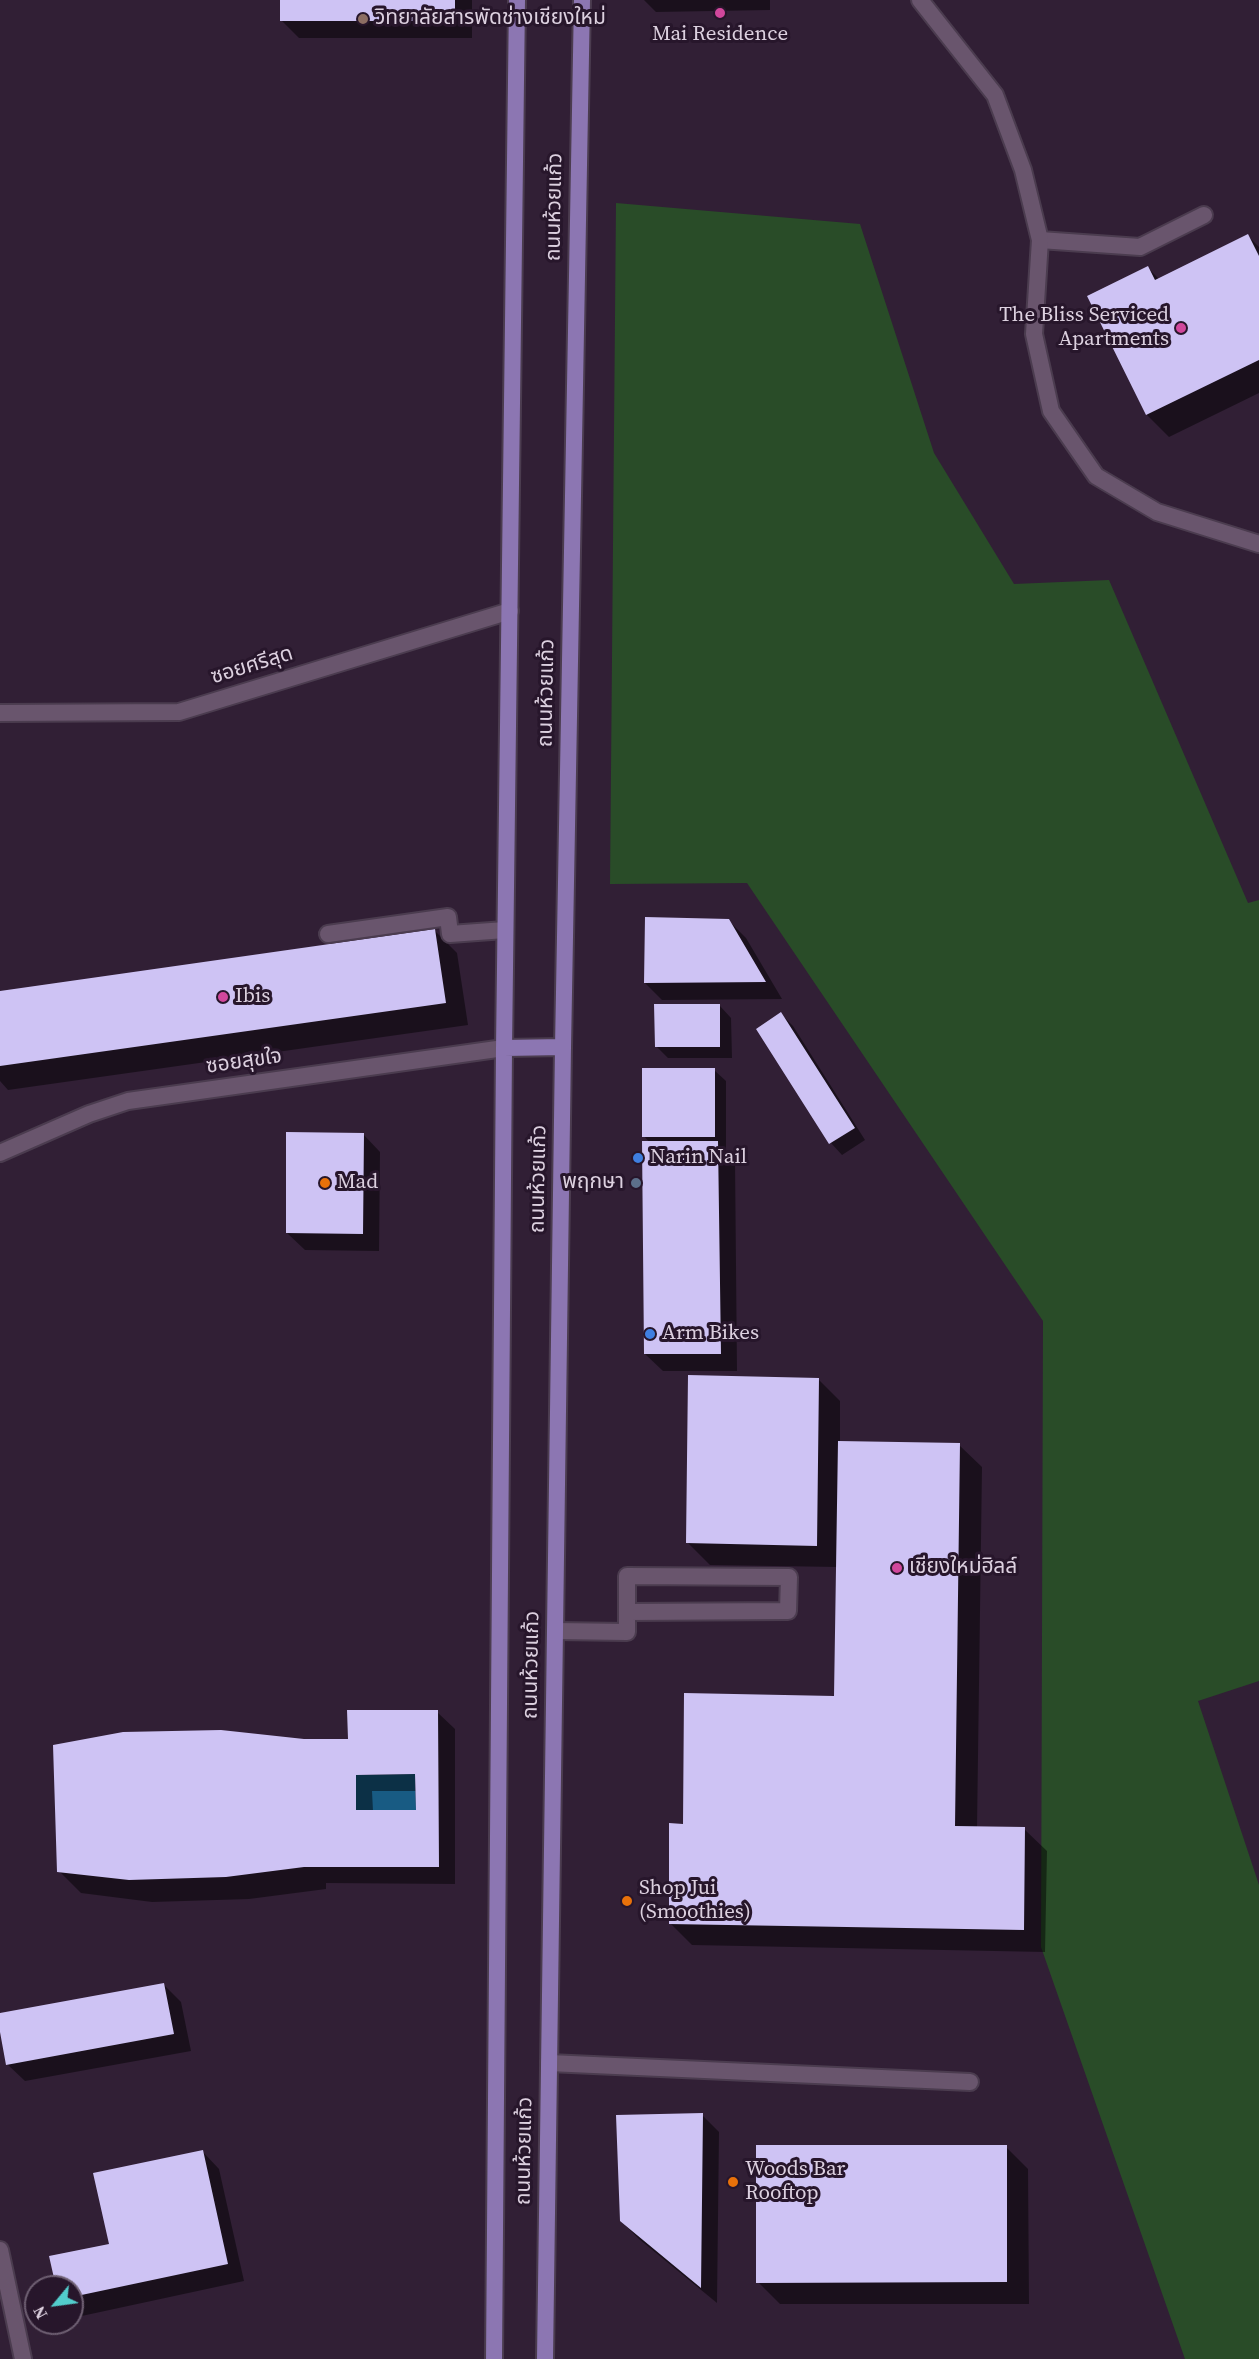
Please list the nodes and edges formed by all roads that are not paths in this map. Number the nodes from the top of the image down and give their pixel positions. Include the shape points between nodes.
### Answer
1 (517, 0) edge
2 (582, 0) edge
3 (920, 0) edge
4 (1204, 215) dead end
5 (1040, 240) junction
6 (1259, 544) edge
7 (510, 611) junction
8 (0, 713) edge
9 (506, 930) junction
10 (328, 934) dead end
11 (564, 1047) junction
12 (504, 1048) junction
13 (0, 1154) edge
14 (627, 1612) junction
15 (555, 1630) junction
16 (549, 2063) junction
17 (970, 2082) dead end
18 (0, 2250) edge
19 (23, 2359) edge
20 (494, 2359) edge
21 (545, 2359) edge

1 - 7 main road, ถนนห้วยแก้ว
2 - 11 main road, ถนนห้วยแก้ว
3 - 5 street via 995,95 1023,170
4 - 5 street via 1140,247
5 - 6 street via 1034,334 1051,411 1096,476 1157,512
7 - 8 street, ซอยศรีสุด via 179,712
7 - 9 main road, ถนนห้วยแก้ว
9 - 10 street via 443,934 448,917
9 - 12 main road, ถนนห้วยแก้ว
11 - 12 main road
11 - 15 main road, ถนนห้วยแก้ว
12 - 13 street, ซอยสุขใจ via 128,1101
12 - 20 main road, ถนนห้วยแก้ว
14 - 14 street via 788,1611 789,1577 627,1576
14 - 15 street via 627,1632
15 - 16 main road, ถนนห้วยแก้ว
16 - 17 street
16 - 21 main road, ถนนห้วยแก้ว
18 - 19 street

